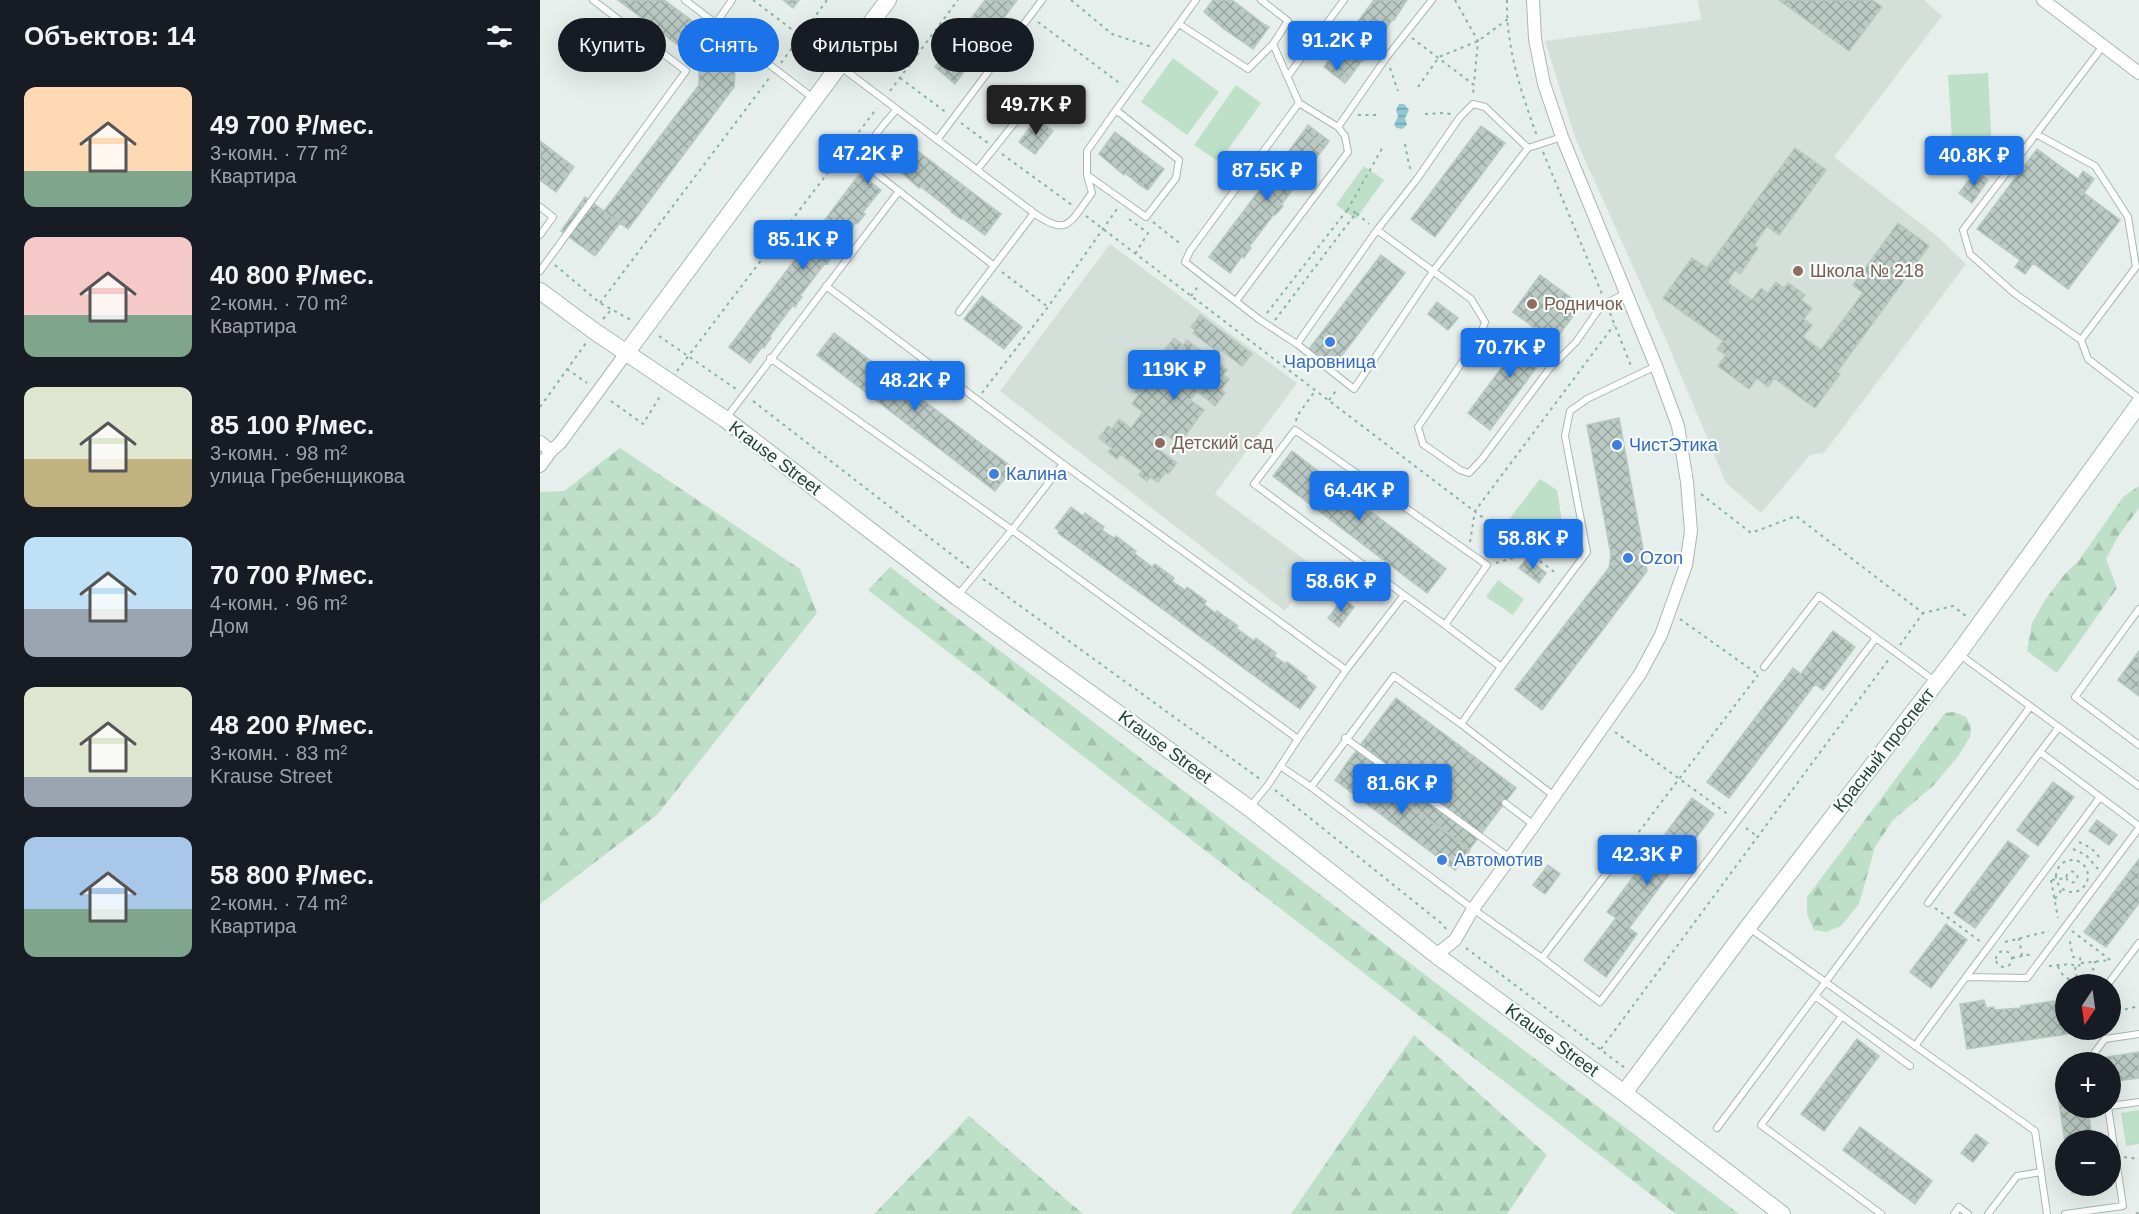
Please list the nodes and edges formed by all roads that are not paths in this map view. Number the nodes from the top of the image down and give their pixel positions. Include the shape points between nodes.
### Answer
1 (593, 0) edge
2 (685, 0) edge
3 (732, 0) edge
4 (888, 0) edge
5 (1042, 0) edge
6 (1196, 0) edge
7 (1262, 0) edge
8 (1344, 0) edge
9 (1432, 0) edge
10 (1533, 0) edge
11 (2043, 0) edge
12 (709, 18) edge
13 (719, 18) edge
14 (875, 18) edge
15 (1179, 24) junction
16 (1273, 44) junction
17 (2104, 46) junction
18 (779, 71) edge
19 (834, 72) edge
20 (847, 72) edge
21 (2139, 73) edge
22 (1288, 76) junction
23 (814, 99) junction
24 (1299, 103) junction
25 (896, 110) junction
26 (1116, 110) junction
27 (1023, 112) dead end
28 (1338, 127) junction
29 (2036, 134) junction
30 (1562, 137) junction
31 (937, 140) junction
32 (1528, 148) junction
33 (977, 170) junction
34 (1087, 175) junction
35 (899, 191) junction
36 (540, 207) edge
37 (1034, 213) junction
38 (1377, 230) junction
39 (540, 235) edge
40 (993, 266) junction
41 (1434, 270) junction
42 (540, 271) edge
43 (826, 286) junction
44 (540, 291) edge
45 (1626, 293) junction
46 (1236, 301) junction
47 (959, 312) dead end
48 (2081, 340) junction
49 (1296, 344) junction
50 (627, 352) junction
51 (770, 358) junction
52 (1656, 366) junction
53 (2139, 398) edge
54 (2139, 404) edge
55 (725, 419) junction
56 (540, 442) edge
57 (551, 451) junction
58 (1063, 464) junction
59 (540, 466) edge
60 (1012, 530) junction
61 (1404, 595) junction
62 (957, 597) junction
63 (2139, 609) edge
64 (1445, 625) junction
65 (1876, 638) junction
66 (1958, 654) junction
67 (1502, 667) junction
68 (1764, 667) dead end
69 (1346, 670) junction
70 (1936, 682) junction
71 (2030, 706) junction
72 (1461, 724) junction
73 (2059, 728) junction
74 (1298, 738) junction
75 (1346, 738) junction
76 (2139, 745) edge
77 (2040, 752) junction
78 (1280, 766) junction
79 (2139, 786) edge
80 (1311, 787) junction
81 (1554, 796) junction
82 (2100, 797) junction
83 (1505, 803) dead end
84 (1249, 808) junction
85 (1534, 825) junction
86 (2139, 827) edge
87 (1510, 858) junction
88 (1610, 869) road end
89 (1928, 903) road end
90 (1473, 909) junction
91 (1748, 927) junction
92 (2139, 943) edge
93 (1436, 955) junction
94 (1542, 958) junction
95 (2116, 974) edge
96 (1966, 977) junction
97 (1826, 982) junction
98 (1815, 996) junction
99 (1842, 1016) junction
100 (2139, 1034) edge
101 (1915, 1046) junction
102 (2095, 1052) edge
103 (1910, 1066) dead end
104 (1624, 1093) junction
105 (2139, 1102) edge
106 (2121, 1104) edge
107 (2111, 1118) edge
108 (1717, 1128) dead end
109 (2041, 1172) junction
110 (2123, 1206) junction
111 (1782, 1214) edge
112 (1881, 1214) edge
113 (1954, 1214) edge
114 (1968, 1214) edge
115 (1988, 1214) edge
116 (2047, 1214) edge
117 (2065, 1214) edge
118 (2124, 1214) edge

1 - 42 lane via 686,71
2 - 12 lane
3 - 13 lane
4 - 14 main road
5 - 31 lane
6 - 15 lane
7 - 16 lane via 1288,21
8 - 22 lane
9 - 28 lane
10 - 30 street via 1535,39 1544,84
11 - 17 street
15 - 16 lane via 1248,69
15 - 26 lane
16 - 22 lane
17 - 21 street
17 - 29 lane
18 - 23 lane
19 - 23 main road
20 - 25 lane
22 - 24 lane
23 - 50 main road
24 - 28 lane
24 - 46 lane via 1185,262
25 - 31 lane
25 - 35 lane via 873,140 868,156 871,166
26 - 34 lane via 1087,151
26 - 34 lane via 1179,160 1176,178 1146,217
27 - 33 lane
28 - 46 lane via 1345,136 1348,152
29 - 48 lane via 2095,166 2128,217 2136,267
29 - 48 lane via 1963,230 1970,254 2014,293
30 - 32 lane
30 - 45 street
31 - 33 lane
32 - 38 lane via 1485,107 1473,104
32 - 41 lane
33 - 37 lane
34 - 37 lane via 1092,193 1069,223 1060,227 1048,224
35 - 40 lane
35 - 43 lane
36 - 39 lane via 553,217
37 - 40 lane
38 - 41 lane
38 - 49 lane
40 - 47 lane
41 - 45 lane via 1471,298 1485,322 1480,336 1418,427 1423,444 1469,473 1601,306
41 - 49 lane via 1354,389
43 - 51 lane
43 - 58 lane
44 - 50 main road, Krause Street
45 - 52 street
46 - 49 lane
48 - 53 lane via 2088,359
50 - 55 main road, Krause Street
50 - 57 street
51 - 55 lane
51 - 60 lane
52 - 67 lane via 1570,411 1565,436 1587,552
52 - 81 street via 1678,426 1687,483 1691,531 1686,565 1661,635 1640,674
54 - 66 main road, Красный проспект
55 - 62 main road, Krause Street
56 - 57 street
57 - 59 street
58 - 60 lane
58 - 69 lane
60 - 62 lane
60 - 74 lane
61 - 64 lane
61 - 64 lane via 1254,484 1295,430 1487,565
61 - 69 lane
62 - 84 main road, Krause Street
63 - 76 lane via 2075,697
64 - 67 lane
65 - 68 lane via 1819,596
65 - 70 lane
65 - 94 lane via 1600,1002
66 - 70 main road, Красный проспект
66 - 71 lane
67 - 72 lane
69 - 74 lane
70 - 91 main road, Красный проспект
71 - 73 lane
71 - 97 lane
72 - 75 lane via 1394,676
72 - 81 lane
73 - 77 lane
73 - 79 lane
74 - 78 lane
75 - 80 lane
75 - 87 lane
77 - 82 lane
77 - 89 lane
78 - 80 lane
78 - 84 lane
80 - 90 lane
81 - 85 street
82 - 86 lane
82 - 96 lane
83 - 85 lane
84 - 93 main road, Krause Street
85 - 87 street
86 - 96 lane via 2027,978
87 - 90 street
88 - 94 lane
90 - 93 street via 1455,940
90 - 94 lane
91 - 97 lane
91 - 104 main road, Красный проспект
92 - 95 lane
93 - 104 main road, Krause Street
96 - 101 lane
97 - 98 lane
97 - 101 lane
98 - 99 lane
98 - 108 lane
99 - 103 lane
99 - 112 lane via 1761,1125
100 - 102 lane via 2105,1039
101 - 109 lane via 2035,1131
104 - 111 main road, Krause Street
105 - 106 lane
107 - 110 lane
109 - 115 lane via 2017,1176
109 - 116 lane
110 - 117 lane
110 - 118 lane
113 - 114 lane via 1959,1207

